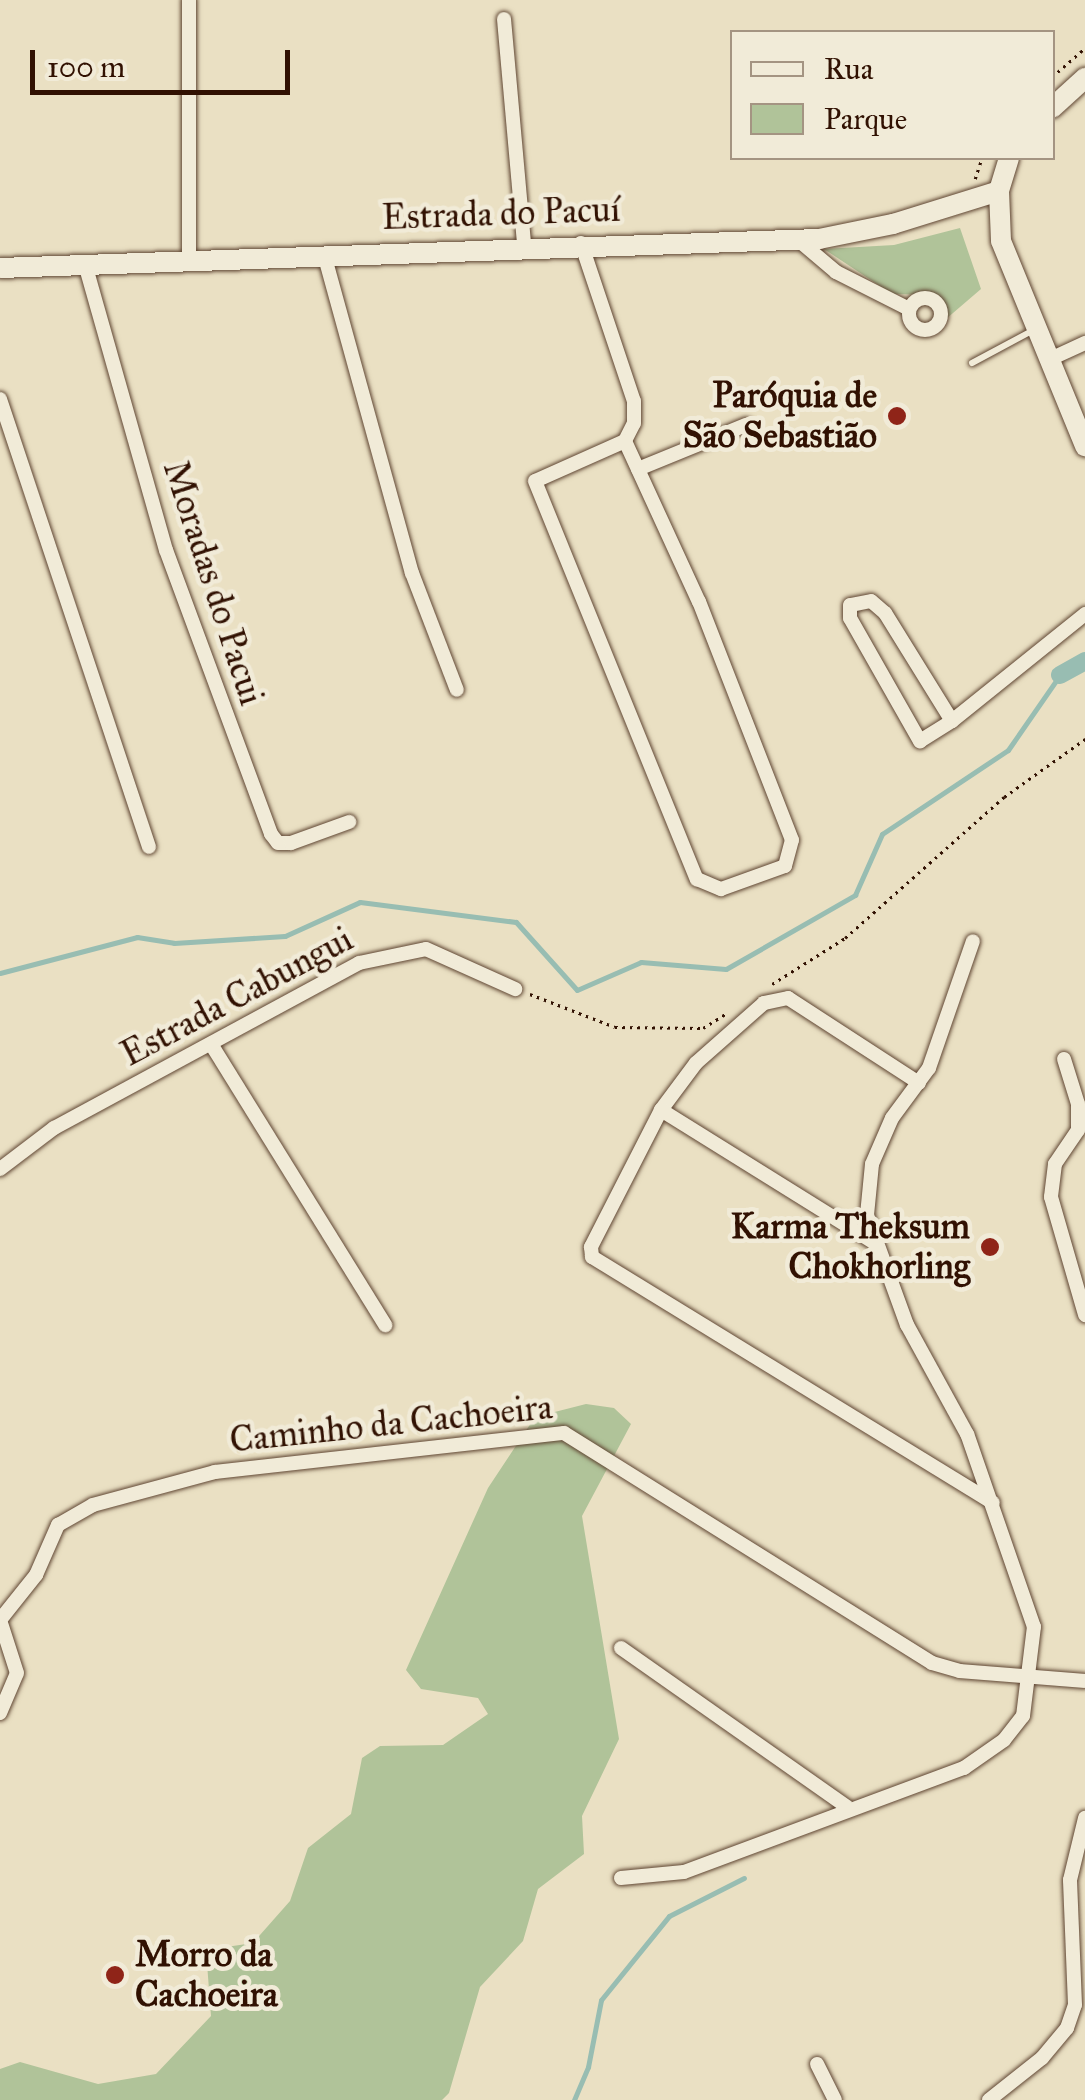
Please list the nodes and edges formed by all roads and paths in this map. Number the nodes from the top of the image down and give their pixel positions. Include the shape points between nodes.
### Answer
1 (189, 0) edge
2 (504, 19) dead end
3 (1085, 48) edge
4 (1055, 74) edge
5 (1085, 78) edge
6 (1055, 105) edge
7 (1008, 160) edge
8 (999, 191) junction
9 (797, 239) junction
10 (581, 242) junction
11 (524, 244) junction
12 (324, 254) junction
13 (190, 260) junction
14 (84, 264) junction
15 (0, 268) edge
16 (909, 309) dead end
17 (1036, 330) junction
18 (1085, 343) edge
19 (1048, 360) junction
20 (972, 364) dead end
21 (0, 399) edge
22 (746, 425) dead end
23 (625, 441) junction
24 (1085, 446) edge
25 (638, 469) junction
26 (1085, 614) edge
27 (457, 690) dead end
28 (952, 721) junction
29 (1085, 740) edge
30 (349, 822) dead end
31 (149, 847) dead end
32 (973, 941) dead end
33 (516, 988) joint
34 (766, 988) dead end
35 (735, 1008) dead end
36 (211, 1044) junction
37 (1064, 1059) dead end
38 (919, 1083) junction
39 (661, 1110) junction
40 (0, 1169) edge
41 (875, 1243) junction
42 (1085, 1315) edge
43 (385, 1325) dead end
44 (994, 1503) junction
45 (0, 1620) edge
46 (621, 1648) dead end
47 (1032, 1673) junction
48 (1085, 1681) edge
49 (0, 1712) edge
50 (847, 1807) junction
51 (1085, 1818) edge
52 (621, 1878) dead end
53 (817, 2064) dead end
54 (835, 2100) edge
55 (990, 2100) edge

1 - 13 street
2 - 11 street
3 - 4 path
5 - 6 street
7 - 8 street
8 - 9 street, Estrada do Pacuí via 893,224
8 - 17 street via 1001,240
9 - 10 street, Estrada do Pacuí
9 - 16 street via 836,272
10 - 11 street, Estrada do Pacuí
10 - 23 street via 634,401
11 - 12 street, Estrada do Pacuí
12 - 13 street, Estrada do Pacuí
12 - 27 street via 412,573
13 - 14 street, Estrada do Pacuí
14 - 15 street, Estrada do Pacuí
14 - 30 street, Moradas do Pacui via 166,550 271,834 290,843
17 - 19 street
17 - 20 lane
18 - 19 street
19 - 24 street
21 - 31 street
22 - 25 street
23 - 25 street
23 - 25 street via 534,482 697,879 721,889 785,866 792,840 699,602
26 - 28 street
28 - 28 street via 926,740 915,738 850,618 850,605 871,601 885,613
29 - 34 path via 1004,797 845,938
32 - 38 street
33 - 35 path via 615,1027 704,1028
33 - 36 street, Estrada Cabungui via 426,949 392,952
36 - 40 street, Estrada Cabungui via 54,1128
36 - 43 street
37 - 42 street via 1078,1130 1056,1164 1050,1198
38 - 39 street via 777,997 709,1050
38 - 41 street via 892,1118 872,1164 868,1216
39 - 41 street
39 - 44 street via 591,1246 599,1266
41 - 44 street
44 - 47 street via 1034,1627
45 - 47 street, Caminho da Cachoeira via 36,1575 70,1513 215,1472 564,1433 932,1663 960,1672
45 - 49 street via 17,1673
46 - 50 street
47 - 48 street, Caminho da Cachoeira
47 - 50 street via 1023,1716 1004,1740 964,1768
50 - 52 street via 684,1872
51 - 55 street via 1070,1880 1075,2005 1042,2058
53 - 54 street

